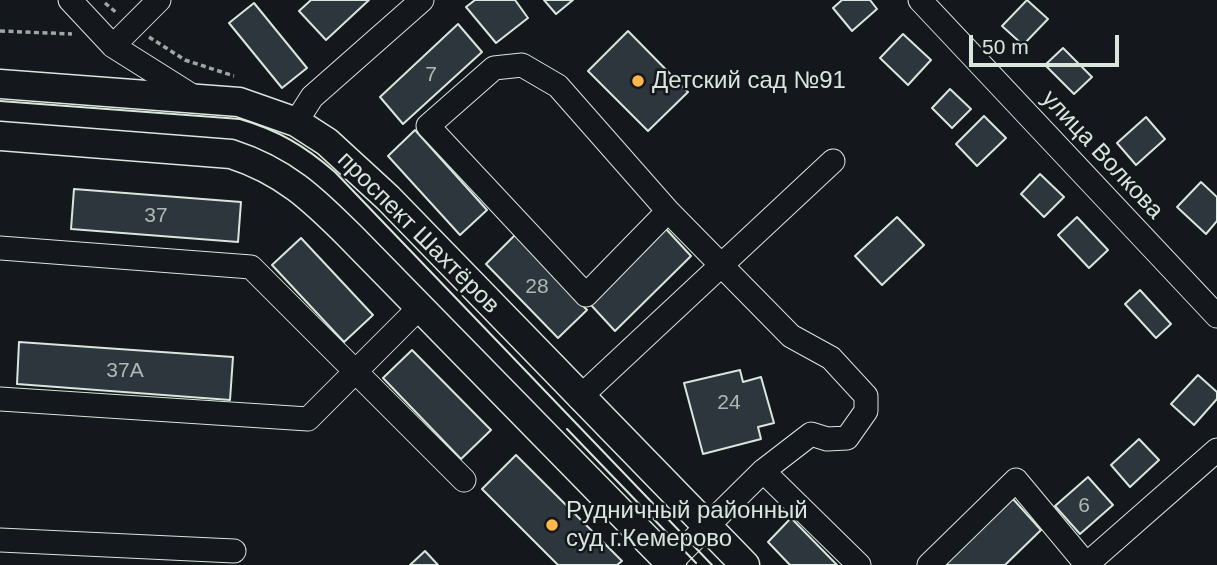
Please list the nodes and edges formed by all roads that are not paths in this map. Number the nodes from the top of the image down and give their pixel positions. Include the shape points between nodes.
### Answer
1 (70, 0) edge
2 (159, 0) edge
3 (422, 0) edge
4 (920, 0) edge
5 (107, 39) junction
6 (0, 85) edge
7 (194, 97) junction
8 (296, 122) junction
9 (0, 136) edge
10 (832, 160) dead end
11 (668, 211) junction
12 (0, 248) edge
13 (722, 263) junction
14 (419, 308) junction
15 (1217, 316) edge
16 (355, 371) junction
17 (579, 398) junction
18 (0, 399) edge
19 (1217, 450) edge
20 (762, 471) junction
21 (464, 480) dead end
22 (707, 525) junction
23 (0, 540) edge
24 (234, 551) dead end
25 (670, 564) edge
26 (745, 565) edge
27 (859, 565) edge
28 (929, 565) edge
29 (1086, 565) edge

1 - 5 street
2 - 5 street
3 - 8 street via 312,97
4 - 15 street, улица Волкова
5 - 7 street
6 - 7 main road, проспект Шахтёров
7 - 8 main road, проспект Шахтёров via 239,102
8 - 17 main road, проспект Шахтёров via 357,167
9 - 14 main road, проспект Шахтёров via 231,154 263,164 303,190
10 - 13 street
11 - 11 street via 586,295 428,126 494,68 522,65 558,86
11 - 13 street
12 - 16 street via 251,267
13 - 17 street
13 - 20 street via 791,336 831,358 866,396 866,411 847,438 827,439 811,433
14 - 16 street
14 - 25 main road, проспект Шахтёров
16 - 18 street via 307,419
16 - 21 street
17 - 22 main road, проспект Шахтёров
19 - 29 street
20 - 22 street
20 - 27 street
22 - 25 street
22 - 26 main road, проспект Шахтёров
23 - 24 street
28 - 29 street via 1016,480

